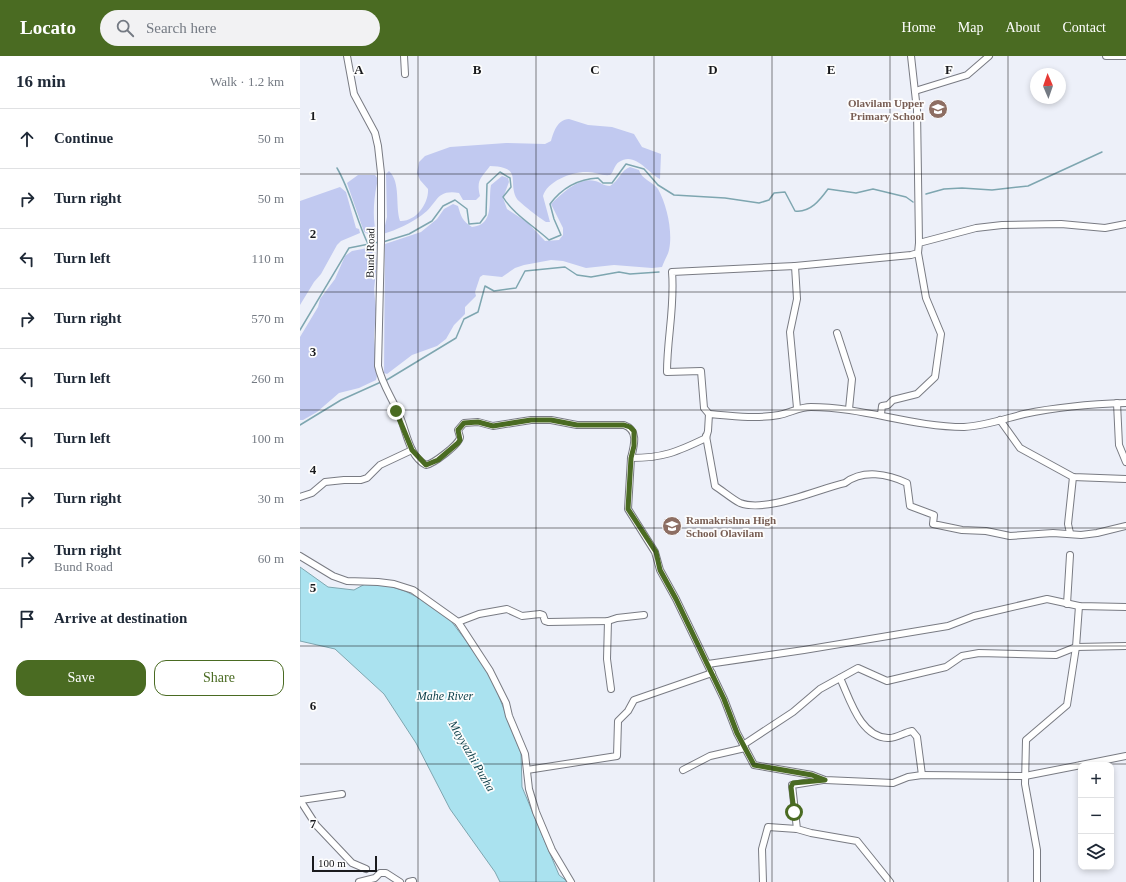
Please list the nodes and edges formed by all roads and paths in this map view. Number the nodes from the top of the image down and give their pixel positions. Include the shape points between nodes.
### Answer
1 (347, 56) edge
2 (404, 56) edge
3 (911, 56) edge
4 (989, 56) edge
5 (1106, 56) edge
6 (1126, 56) edge
7 (405, 74) dead end
8 (915, 91) junction
9 (1126, 224) edge
10 (919, 243) junction
11 (918, 253) junction
12 (795, 266) junction
13 (837, 333) dead end
14 (1117, 403) junction
15 (1126, 403) edge
16 (797, 408) junction
17 (849, 409) junction
18 (709, 414) junction
19 (881, 414) junction
20 (1000, 420) junction
21 (706, 436) junction
22 (412, 450) junction
23 (631, 458) junction
24 (1126, 462) edge
25 (1073, 477) junction
26 (1126, 479) edge
27 (300, 497) edge
28 (1126, 526) edge
29 (1070, 533) junction
30 (1070, 554) dead end
31 (300, 556) edge
32 (1067, 604) junction
33 (1079, 606) junction
34 (1126, 607) edge
35 (644, 615) dead end
36 (608, 621) junction
37 (458, 622) junction
38 (1126, 646) edge
39 (1076, 647) junction
40 (708, 664) junction
41 (712, 673) junction
42 (840, 678) junction
43 (611, 689) dead end
44 (744, 746) junction
45 (1126, 756) edge
46 (1096, 762) edge
47 (1078, 766) edge
48 (527, 770) junction
49 (683, 770) dead end
50 (922, 775) junction
51 (1025, 776) junction
52 (825, 780) junction
53 (342, 794) dead end
54 (300, 800) edge
55 (797, 829) junction
56 (366, 870) dead end
57 (359, 882) edge
58 (400, 882) edge
59 (571, 882) edge
60 (763, 882) edge
61 (890, 882) edge
62 (1036, 882) edge

1 - 22 street, Bund Road via 354,94 375,132 381,174 378,366 382,382 399,415
2 - 7 street
3 - 8 street
4 - 8 street via 967,75
5 - 6 street
8 - 10 street
9 - 10 street via 1105,228 1061,224 1002,225 976,228
10 - 11 street
11 - 12 street via 863,261
11 - 19 street via 926,298 941,334 935,377 917,394 893,400 882,406
12 - 16 street via 797,299 790,332
12 - 18 street via 672,272 674,292 667,372 701,372 704,408
13 - 17 street via 852,379
14 - 15 street
14 - 20 street via 1055,409
14 - 24 street via 1119,445
16 - 17 street
16 - 18 street via 765,416
17 - 19 street
18 - 21 street
19 - 20 street via 905,420 965,427
20 - 25 street via 1020,448
21 - 23 street via 685,450 648,458
21 - 29 street via 715,486 740,503 777,503 845,483 852,477 874,474 897,478 908,483 910,506 934,514 933,524 1010,536
22 - 23 street via 422,463 430,464 458,443 458,430 464,423 478,422 493,426 531,420 551,420 577,425 630,427 634,431
22 - 27 street via 385,462 367,478 325,482 312,493
23 - 40 street via 628,509 656,552 660,570
25 - 26 street
25 - 29 street via 1068,524
28 - 29 street via 1097,533
30 - 32 street
31 - 37 street via 332,576 347,582 386,583 413,590
32 - 33 street
32 - 40 street via 1047,599 974,616 948,626
33 - 34 street
33 - 39 street
35 - 36 street
36 - 37 street via 548,622 540,614 522,616 508,609 479,614
36 - 43 street via 607,659
37 - 48 street via 490,671 506,703 525,754
38 - 39 street
39 - 42 street via 1056,655 979,653 962,656 946,667 925,674 887,680 858,668
39 - 51 street via 1069,679 1067,705 1026,740
40 - 41 street
41 - 44 street
41 - 48 street via 634,700 618,721 617,756
42 - 44 street
42 - 50 street via 857,718 878,736 890,738 912,731 917,737
44 - 49 street via 710,756
44 - 52 street via 754,765 812,775
45 - 46 street
47 - 51 street
48 - 59 street via 529,790 536,812 552,850
50 - 51 street
50 - 52 street via 893,783
51 - 62 street via 1024,784 1037,850
52 - 55 street via 792,784
53 - 54 street
54 - 56 street via 316,825 347,858
55 - 60 street via 768,826 762,849
55 - 61 street via 857,841
57 - 58 street via 375,878 380,873 386,873

